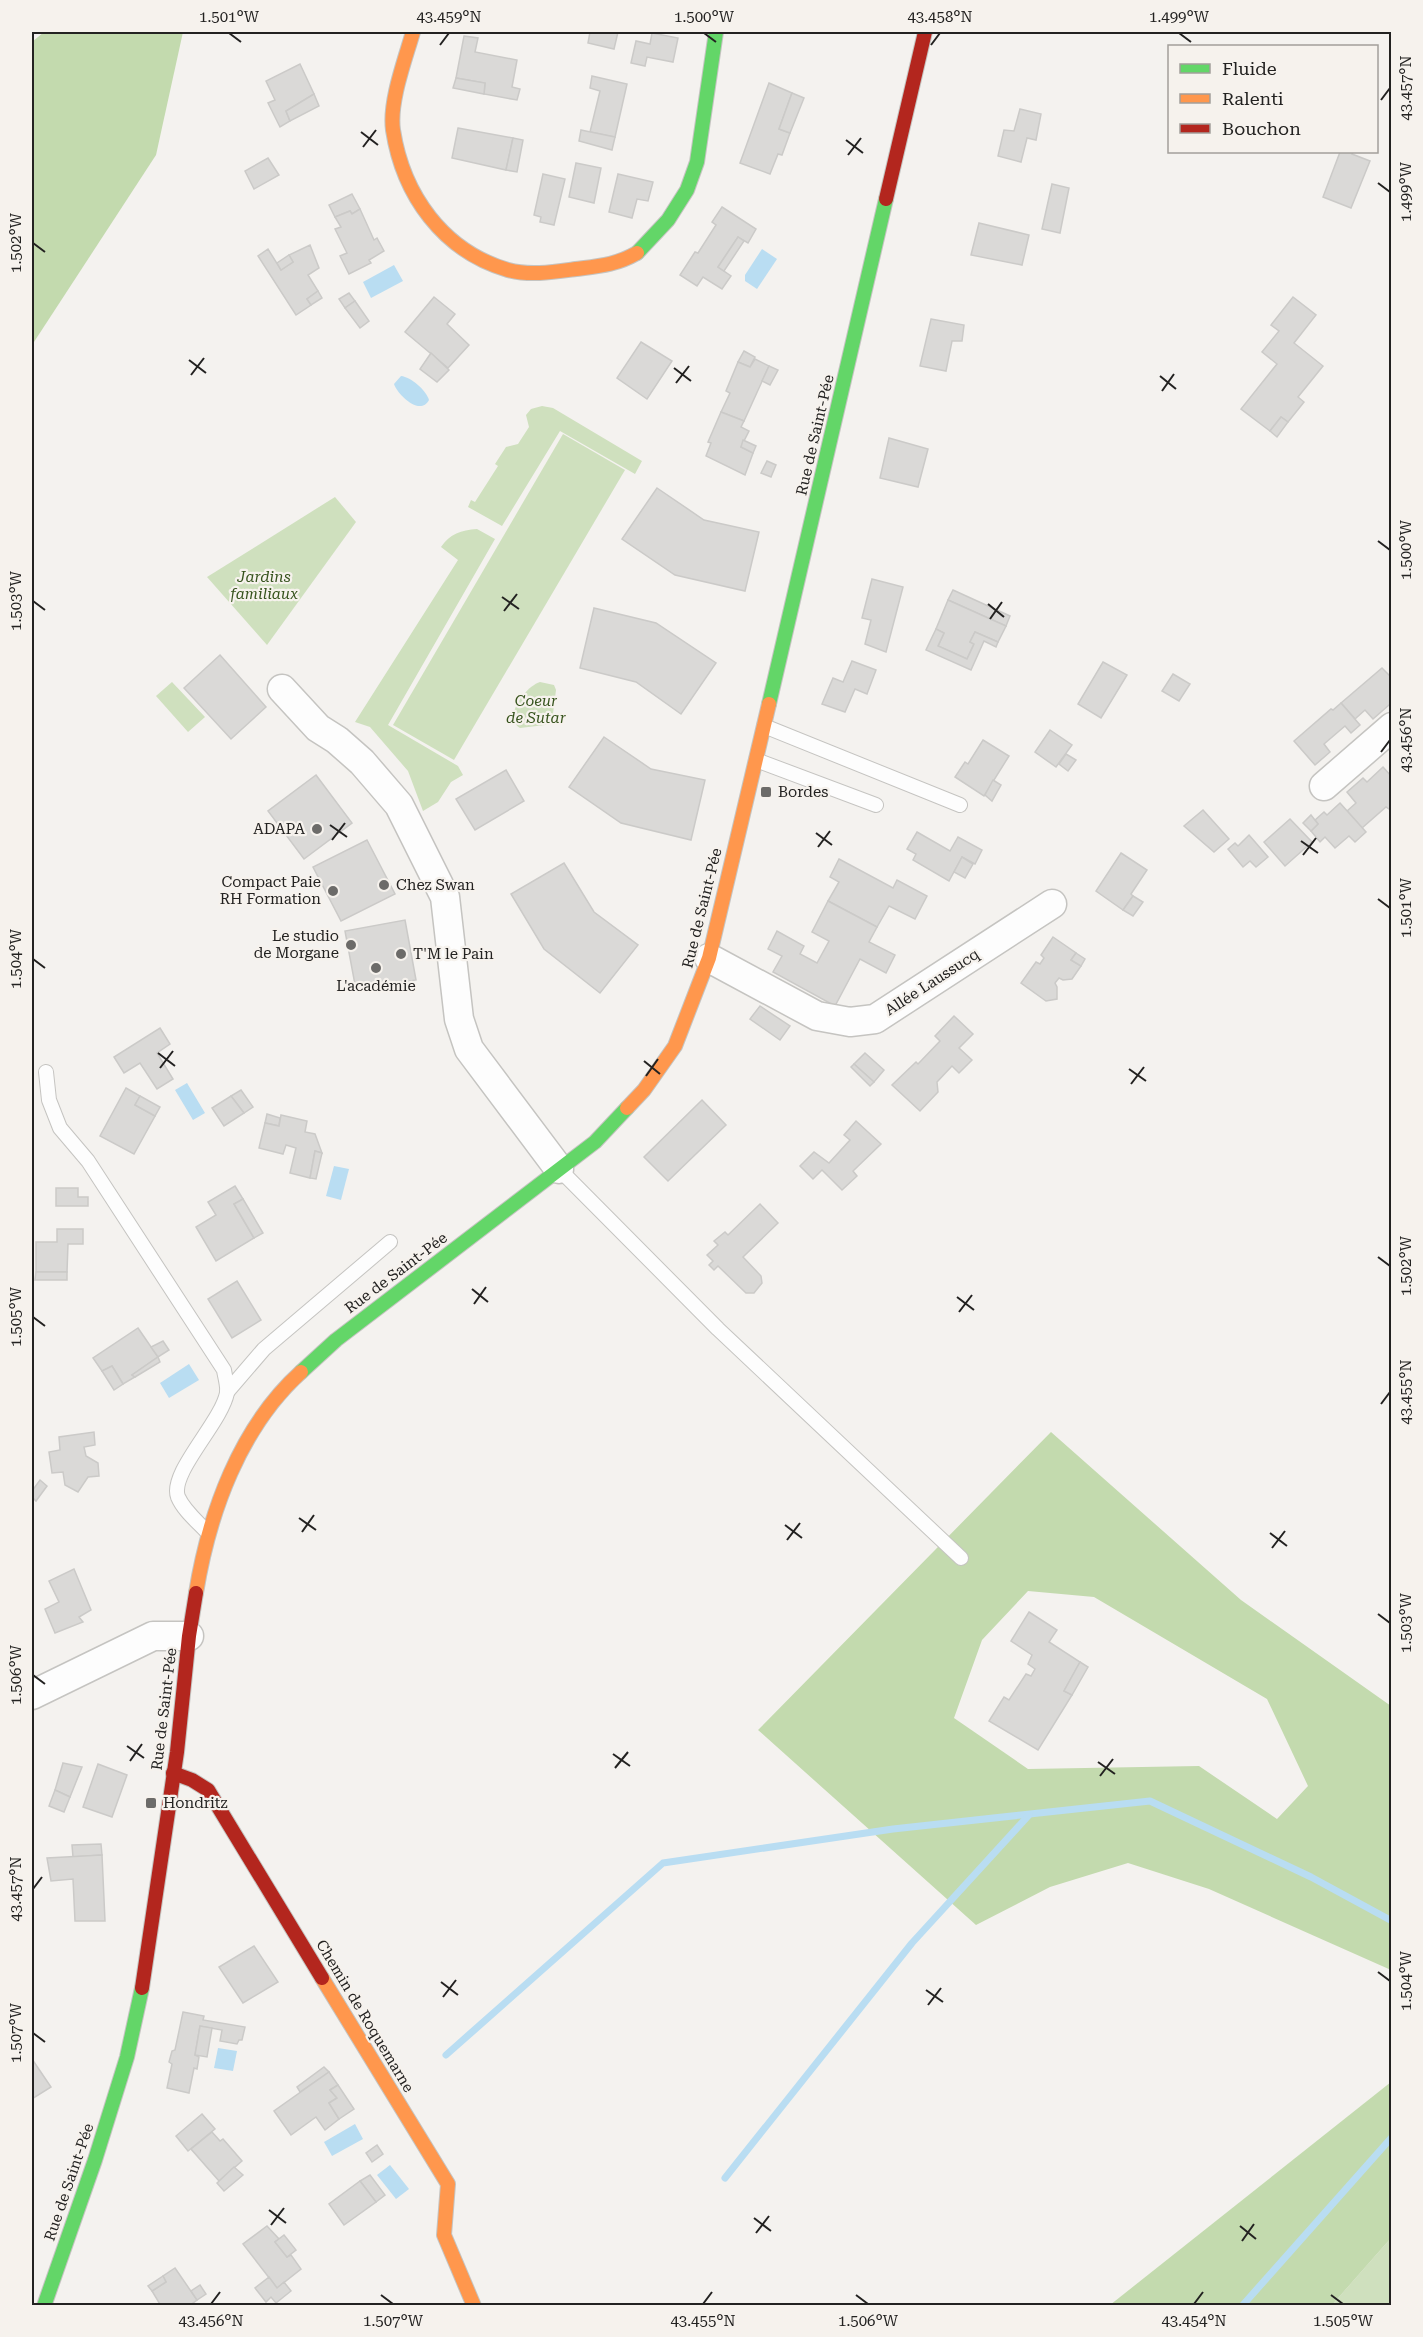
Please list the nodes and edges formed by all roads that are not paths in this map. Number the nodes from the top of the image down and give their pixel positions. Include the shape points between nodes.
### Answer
1 (413, 32) edge
2 (716, 32) edge
3 (925, 32) edge
4 (282, 689) dead end
5 (764, 726) junction
6 (1392, 727) edge
7 (756, 760) junction
8 (1324, 786) dead end
9 (876, 805) dead end
10 (960, 805) dead end
11 (1052, 904) dead end
12 (709, 958) junction
13 (46, 1072) dead end
14 (559, 1169) junction
15 (390, 1242) dead end
16 (227, 1392) junction
17 (209, 1534) junction
18 (961, 1558) dead end
19 (189, 1636) junction
20 (32, 1695) edge
21 (173, 1773) junction
22 (44, 2306) edge
23 (474, 2306) edge

1 - 2 main road via 397,88 393,128 404,175 420,206 443,234 474,255 509,270 543,273 620,263 640,252 668,220 687,190 697,162
3 - 5 main road, Rue de Saint-Pée
4 - 14 street via 318,728 362,762 399,805 445,897 459,1019 469,1049
5 - 7 main road, Rue de Saint-Pée
5 - 10 lane
6 - 8 street
7 - 9 lane
7 - 12 main road, Rue de Saint-Pée
11 - 12 street, Allée Laussucq via 875,1019 850,1022 817,1016
12 - 14 main road, Rue de Saint-Pée via 675,1046 644,1090 595,1142
13 - 16 lane via 60,1128 88,1161 224,1370
14 - 17 main road, Rue de Saint-Pée via 336,1340 291,1381 246,1443
14 - 18 lane via 718,1329
15 - 16 lane via 264,1349
16 - 17 lane via 220,1413 179,1475 177,1495
17 - 19 main road, Rue de Saint-Pée
19 - 20 street via 153,1636
19 - 21 main road, Rue de Saint-Pée
21 - 22 main road, Rue de Saint-Pée via 152,1928 127,2056
21 - 23 main road, Chemin de Roquemarne via 208,1790 448,2184 444,2235

